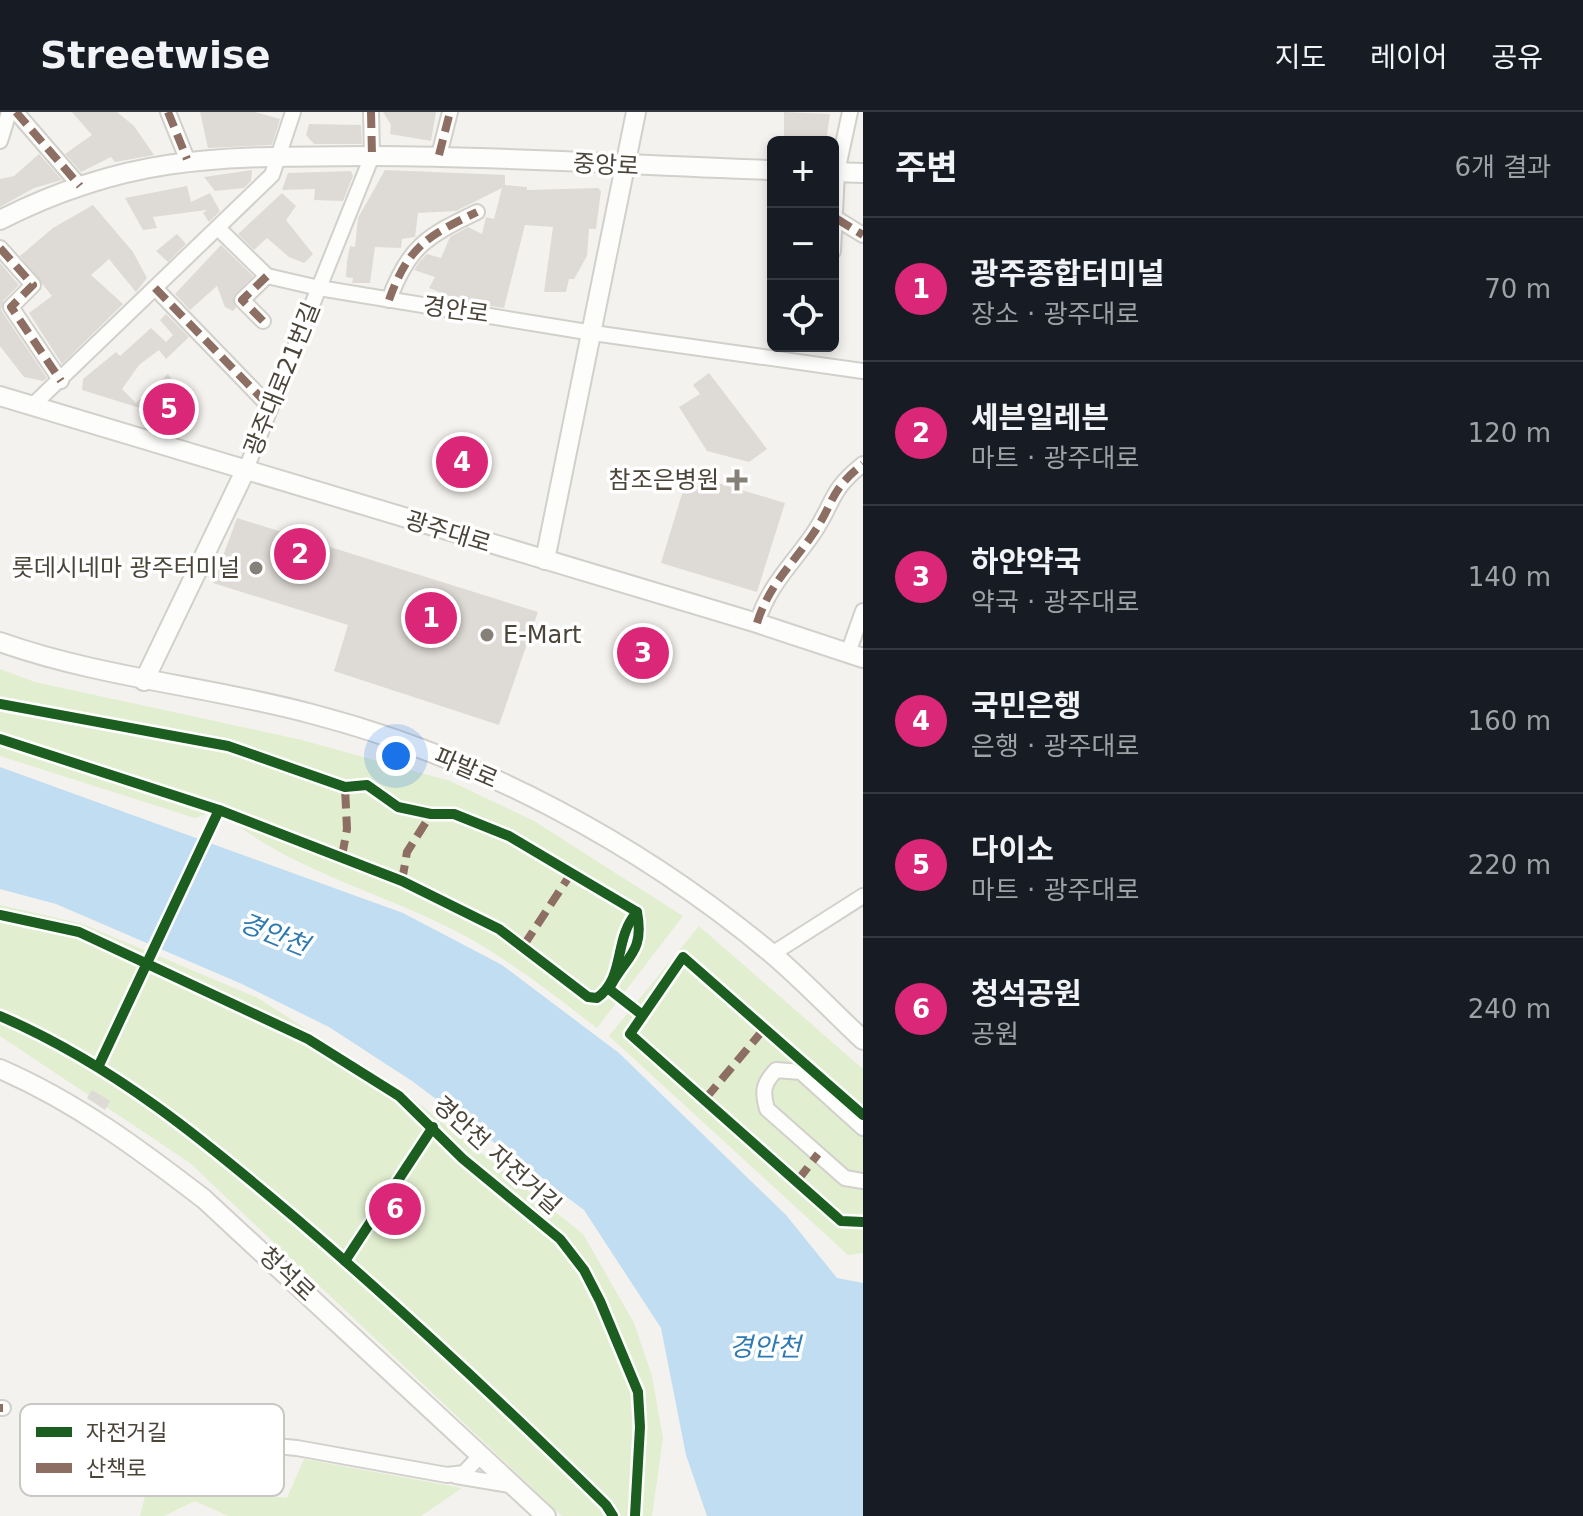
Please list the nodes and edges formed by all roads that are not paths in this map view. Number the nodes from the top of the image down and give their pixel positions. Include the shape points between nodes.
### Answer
1 (9, 112) edge
2 (16, 112) edge
3 (168, 112) edge
4 (293, 112) edge
5 (371, 112) edge
6 (450, 112) edge
7 (850, 112) edge
8 (637, 113) edge
9 (1, 138) edge
10 (278, 155) junction
11 (439, 155) junction
12 (372, 156) junction
13 (839, 156) edge
14 (187, 159) junction
15 (624, 166) junction
16 (767, 170) edge
17 (839, 172) edge
18 (863, 173) edge
19 (80, 186) junction
20 (477, 212) dead end
21 (0, 220) edge
22 (839, 220) edge
23 (219, 229) junction
24 (863, 235) edge
25 (0, 248) edge
26 (267, 276) junction
27 (155, 288) junction
28 (319, 288) junction
29 (389, 300) junction
30 (263, 321) dead end
31 (593, 333) junction
32 (796, 352) edge
33 (793, 361) junction
34 (863, 371) edge
35 (61, 381) junction
36 (0, 396) edge
37 (33, 405) junction
38 (270, 407) junction
39 (863, 464) edge
40 (246, 469) junction
41 (545, 560) junction
42 (863, 611) edge
43 (757, 623) junction
44 (0, 642) edge
45 (856, 656) edge
46 (144, 681) junction
47 (862, 900) edge
48 (772, 954) junction
49 (863, 1040) edge
50 (0, 1069) edge
51 (863, 1128) edge
52 (863, 1181) edge
53 (284, 1447) edge
54 (480, 1456) junction
55 (447, 1475) junction
56 (516, 1487) junction
57 (546, 1516) edge

1 - 9 street
2 - 19 street
3 - 14 street
4 - 10 street
5 - 12 street
6 - 11 street
7 - 13 street
8 - 15 street
10 - 12 street, 중앙로
10 - 14 street, 중앙로
10 - 23 street via 272,175
11 - 12 street, 중앙로
11 - 15 street, 중앙로
12 - 28 street, 광주대로21번길
14 - 19 street, 중앙로
15 - 16 street, 중앙로
15 - 31 street
17 - 18 street
19 - 21 street, 중앙로
20 - 29 street via 424,239 404,263
22 - 24 street
23 - 26 street
23 - 27 street
25 - 35 street via 33,285 11,307
26 - 28 street, 광주대로21번길
26 - 30 street via 242,300
27 - 35 street
27 - 38 street
28 - 29 street, 경안로
28 - 38 street, 광주대로21번길
29 - 31 street, 경안로
31 - 33 street, 경안로
31 - 41 street
32 - 33 street
33 - 34 street, 경안로
35 - 37 street
36 - 37 street, 광주대로
37 - 40 street, 광주대로
38 - 40 street, 광주대로21번길
39 - 43 street via 838,485 817,529 766,594
40 - 41 street, 광주대로
40 - 46 street
41 - 43 street, 광주대로
42 - 45 street
43 - 45 street, 광주대로
44 - 46 street, 파발로
46 - 48 street, 파발로 via 336,720 474,771 600,835
47 - 48 street
48 - 49 street, 파발로
50 - 54 street, 청석로 via 87,1113 204,1199
51 - 52 street via 801,1072 776,1070 766,1081 767,1109 845,1178
53 - 55 street
54 - 55 street via 464,1473
54 - 56 street, 청석로
55 - 56 street
56 - 57 street, 청석로

